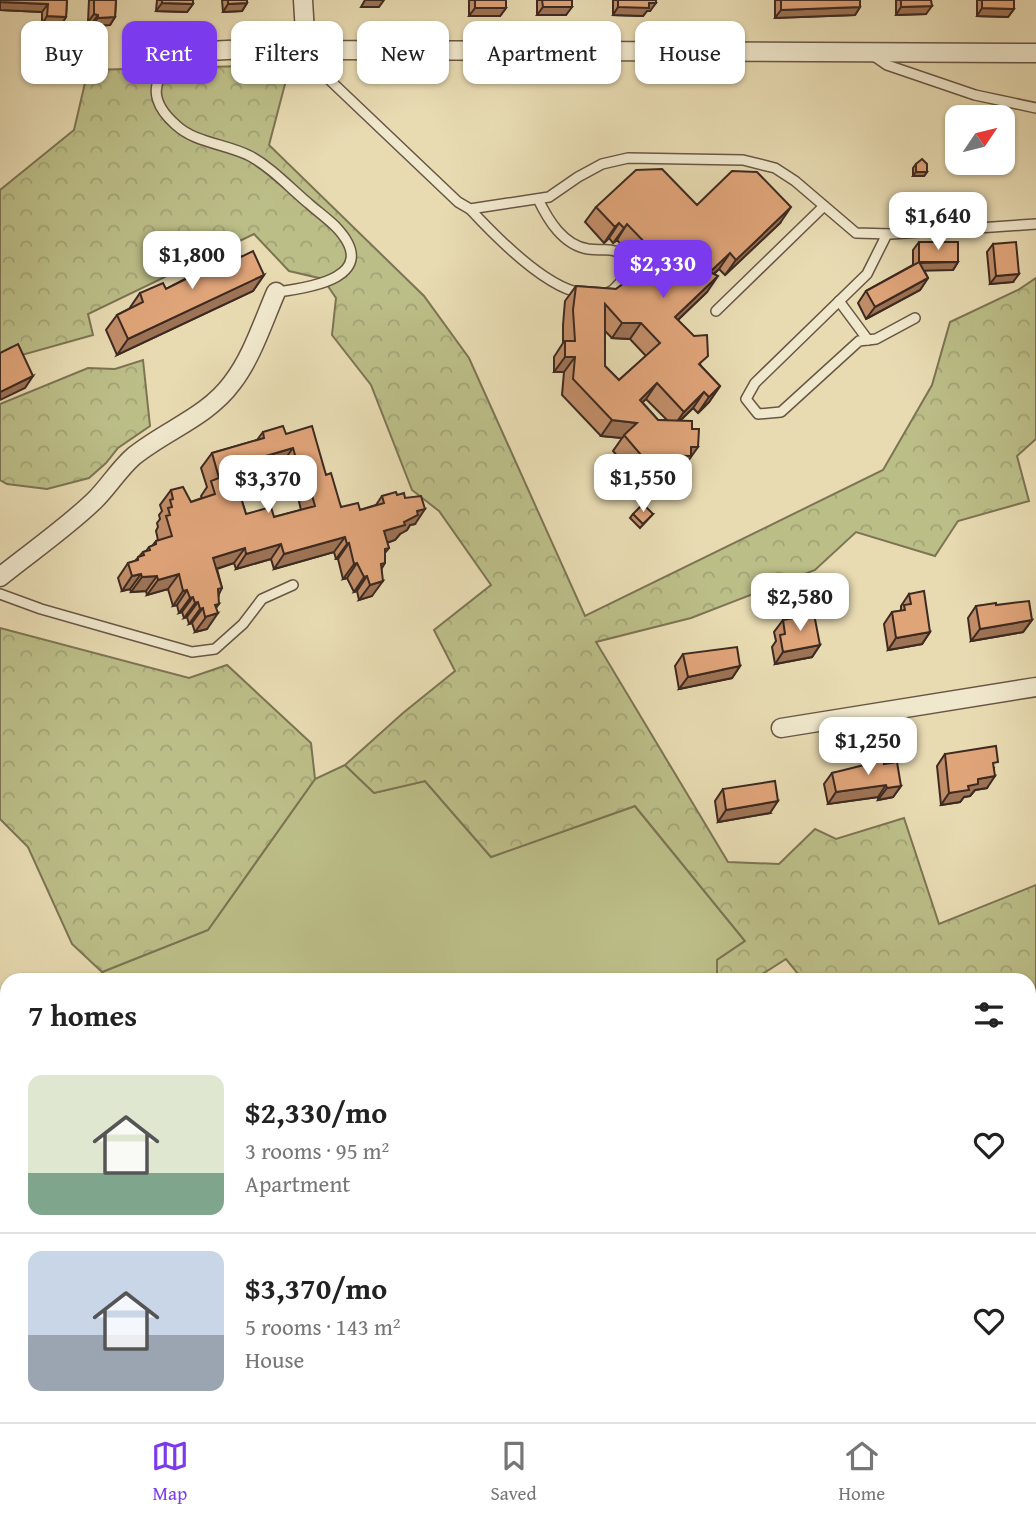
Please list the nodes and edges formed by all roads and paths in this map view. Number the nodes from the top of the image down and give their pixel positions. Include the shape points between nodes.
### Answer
1 (303, 0) edge
2 (304, 21) edge
3 (343, 50) edge
4 (867, 51) junction
5 (1036, 53) edge
6 (157, 84) edge
7 (333, 84) edge
8 (1036, 107) edge
9 (538, 199) junction
10 (824, 206) junction
11 (470, 209) junction
12 (1036, 224) edge
13 (887, 234) junction
14 (275, 292) joint
15 (839, 301) junction
16 (716, 312) dead end
17 (915, 318) dead end
18 (868, 340) junction
19 (0, 577) edge
20 (293, 585) dead end
21 (0, 594) edge
22 (1036, 687) edge
23 (780, 728) dead end

1 - 2 street
3 - 4 street
4 - 5 street
4 - 8 lane via 887,65 975,95
6 - 14 lane via 156,99 177,126 250,156 273,171 336,228 351,252 349,265 340,276 315,286
7 - 11 lane
9 - 10 lane via 603,164 628,158 743,160 775,168
9 - 11 lane
9 - 11 lane via 548,220 575,246 616,250 629,261 630,272 613,290 577,293 540,274
10 - 13 lane via 856,233
10 - 16 lane
12 - 13 lane
13 - 15 lane via 867,274
14 - 19 street via 244,364 216,402 134,457 96,499
15 - 18 lane
15 - 18 lane via 755,383 746,399 758,414 781,412 859,341
17 - 18 lane
20 - 21 lane via 262,599 215,649 192,652
22 - 23 street

